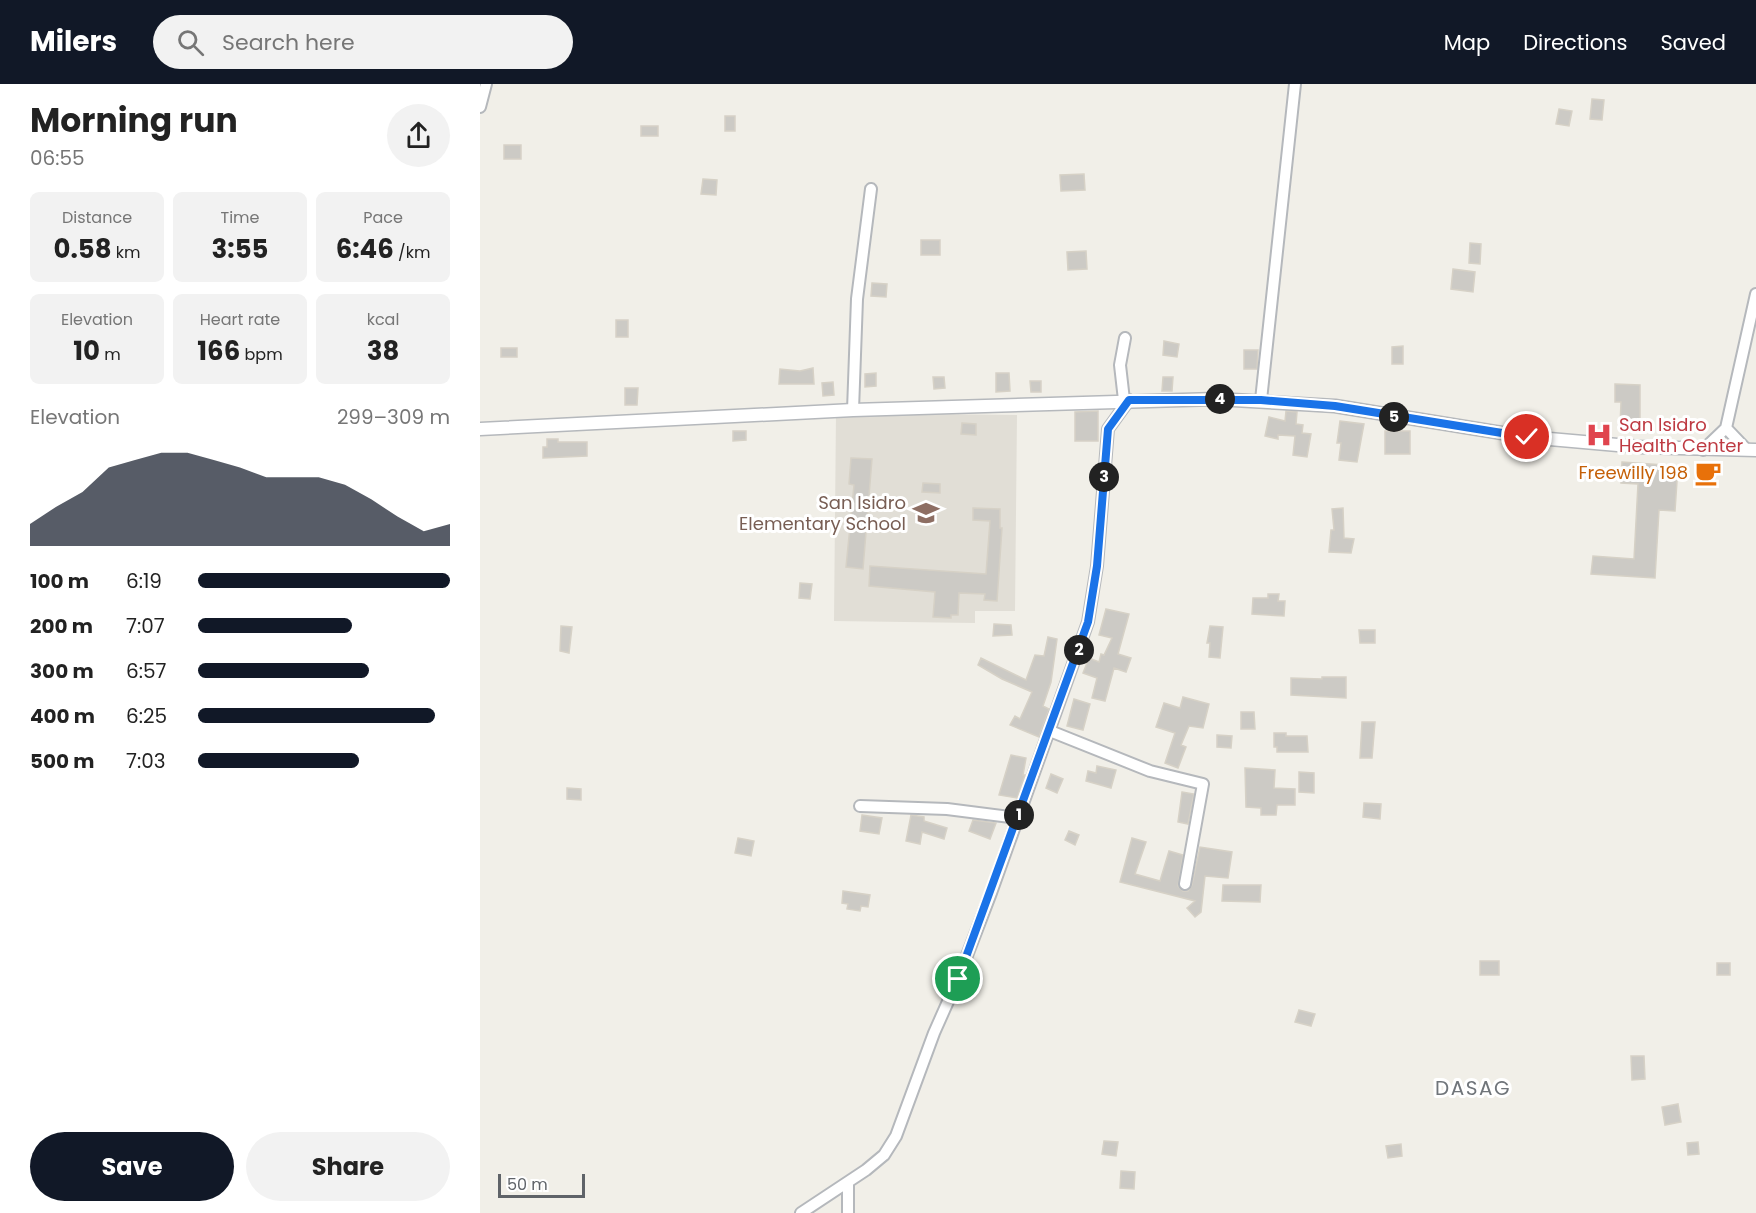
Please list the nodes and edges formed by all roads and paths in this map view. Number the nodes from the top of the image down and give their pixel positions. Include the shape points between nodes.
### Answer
1 (486, 84) edge
2 (1295, 84) edge
3 (480, 107) edge
4 (871, 189) dead end
5 (1756, 294) edge
6 (1125, 338) dead end
7 (1127, 400) junction
8 (1261, 400) junction
9 (853, 410) junction
10 (1726, 428) junction
11 (480, 429) edge
12 (1703, 450) junction
13 (1752, 450) edge
14 (1050, 731) junction
15 (860, 806) dead end
16 (1018, 818) junction
17 (1185, 884) dead end
18 (848, 1185) junction
19 (801, 1213) edge
20 (848, 1213) edge

1 - 3 street
2 - 8 street
4 - 9 street via 857,299
5 - 10 street
6 - 7 street via 1120,365
7 - 8 street
7 - 9 street
7 - 14 street via 1108,429 1097,566 1088,622
8 - 12 street via 1335,406 1527,437
9 - 11 street
10 - 12 street
10 - 13 street
12 - 13 street
14 - 16 street
14 - 17 street via 1150,771 1203,784
15 - 16 street via 948,809
16 - 18 street via 896,1136 884,1155
18 - 19 street
18 - 20 street

